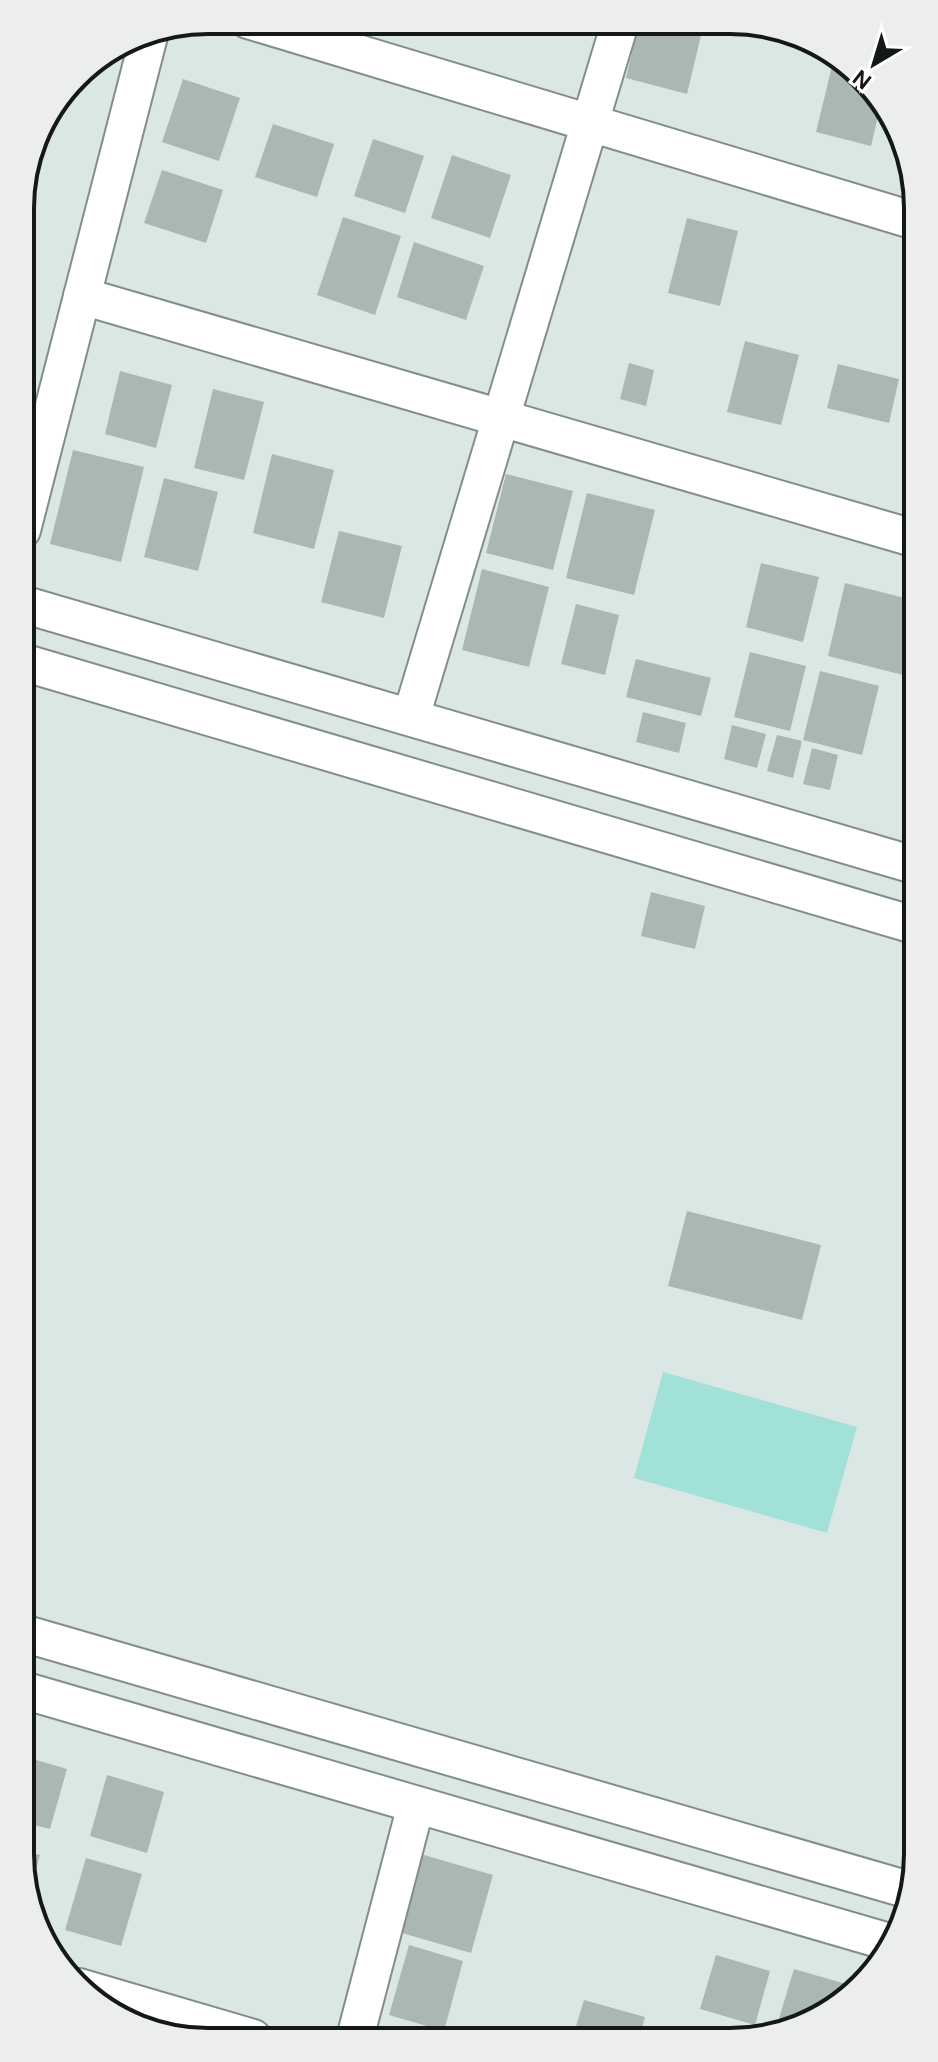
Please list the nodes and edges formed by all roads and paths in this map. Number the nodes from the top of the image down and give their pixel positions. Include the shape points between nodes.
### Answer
1 (294, 34) edge
2 (617, 34) edge
3 (147, 45) edge
4 (590, 123) junction
5 (904, 218) edge
6 (82, 296) junction
7 (501, 418) junction
8 (34, 483) edge
9 (904, 535) edge
10 (34, 607) edge
11 (34, 666) edge
12 (411, 717) junction
13 (904, 862) edge
14 (904, 922) edge
15 (34, 1636) edge
16 (34, 1693) edge
17 (416, 1805) junction
18 (901, 1888) edge
19 (882, 1940) edge
20 (106, 1995) edge
21 (219, 2028) edge
22 (358, 2028) edge

1 - 4 street
2 - 4 street
3 - 6 street
4 - 5 street
4 - 7 street
6 - 7 street
6 - 8 street
7 - 9 street
7 - 12 street
10 - 12 street
11 - 14 street
12 - 13 street
15 - 18 street
16 - 17 street
17 - 19 street
17 - 22 street
20 - 21 street

